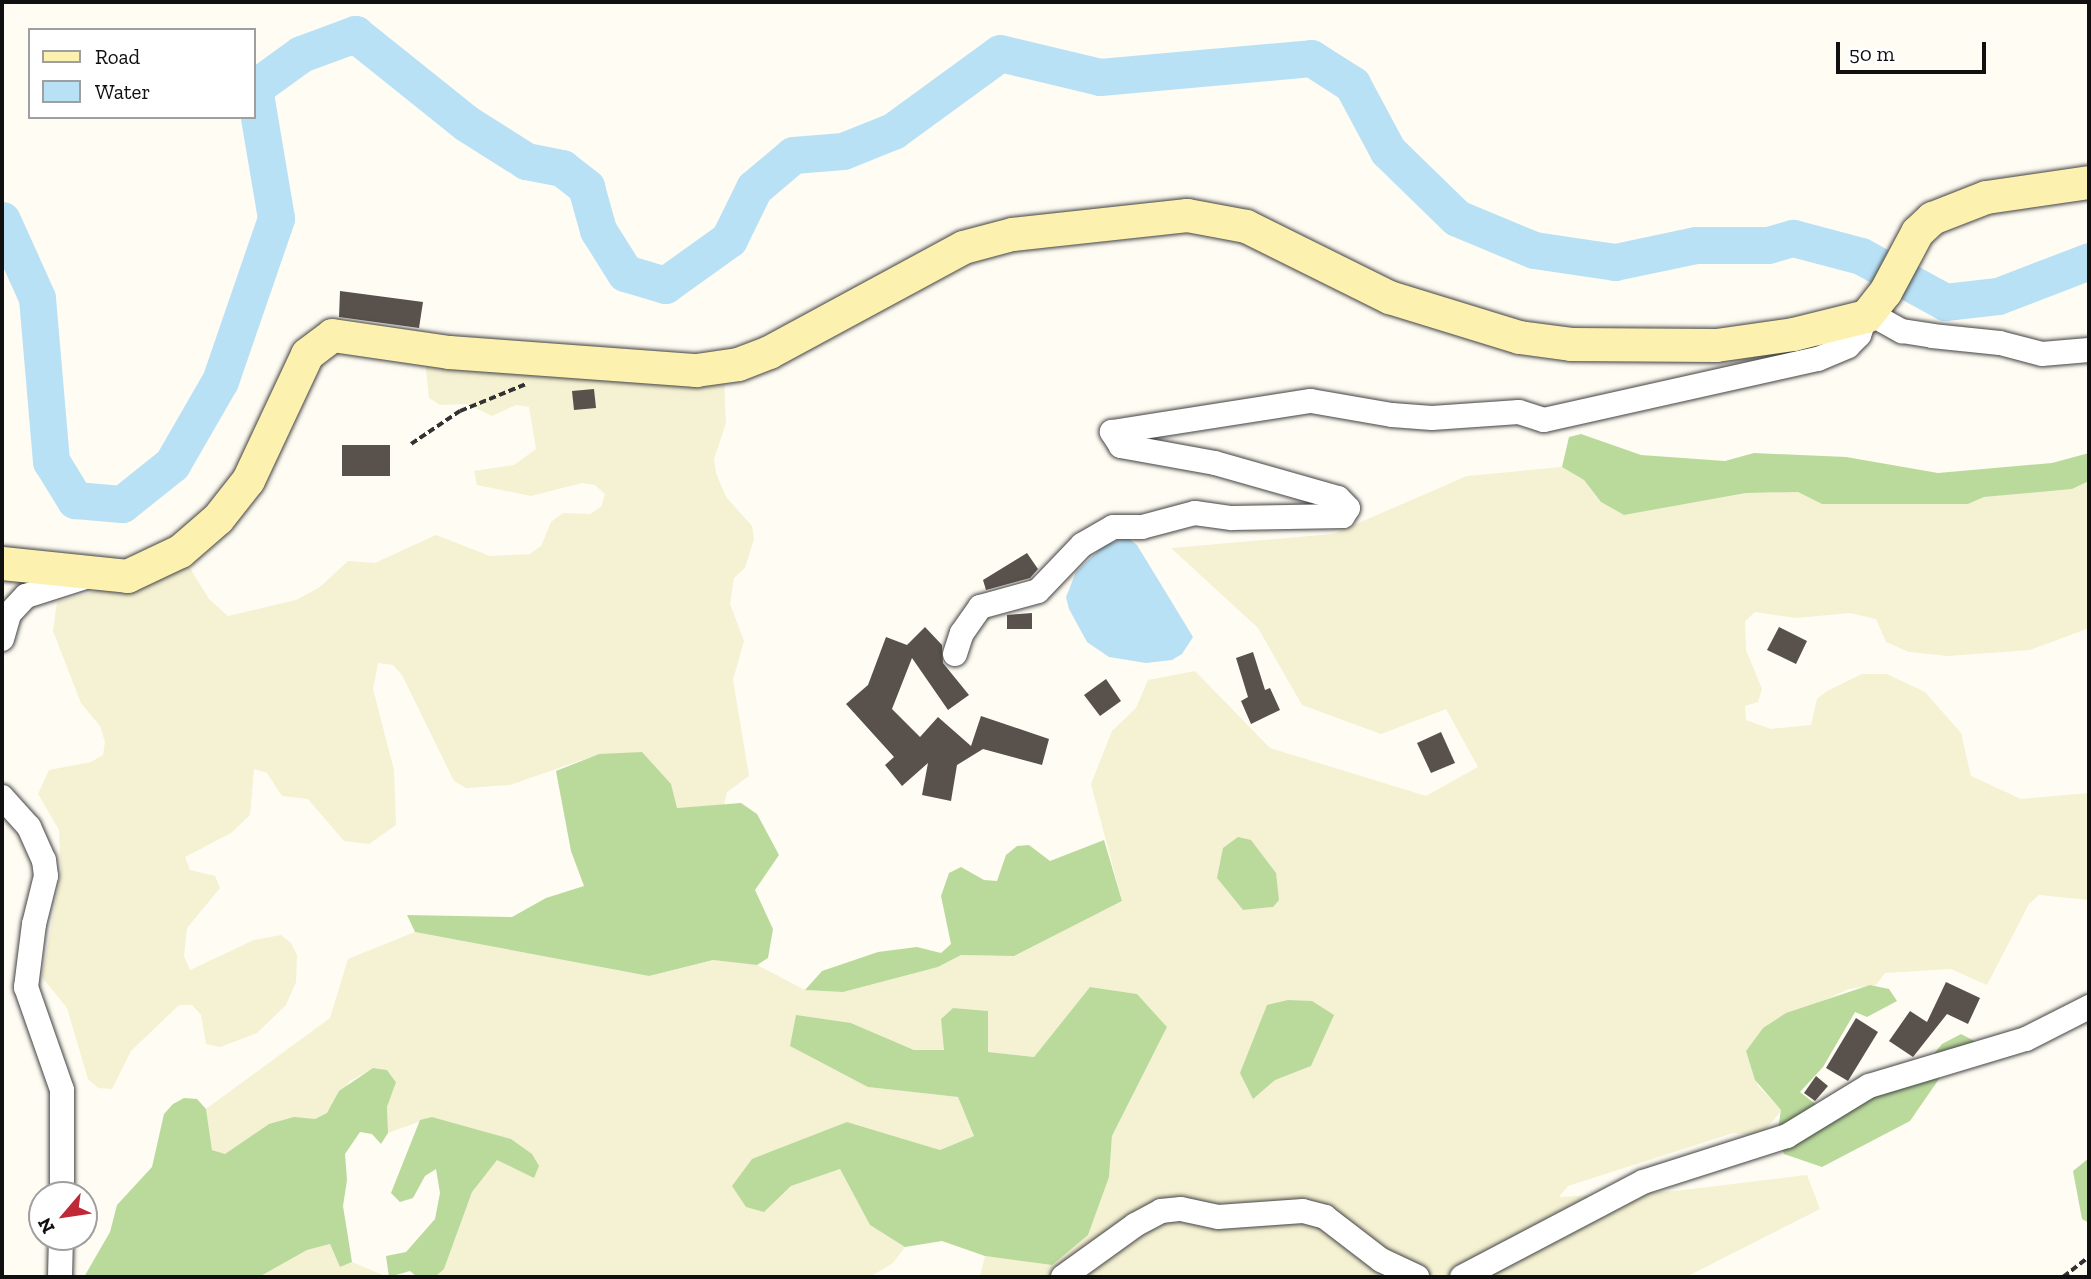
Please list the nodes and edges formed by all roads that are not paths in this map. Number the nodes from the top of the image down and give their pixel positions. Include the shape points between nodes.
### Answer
1 (2089, 182) edge
2 (1873, 307) junction
3 (2089, 350) edge
4 (2, 563) edge
5 (95, 574) junction
6 (2, 639) edge
7 (955, 654) dead end
8 (2, 797) edge
9 (2089, 1007) edge
10 (62, 1181) edge
11 (61, 1251) edge
12 (60, 1277) edge
13 (1063, 1277) edge
14 (1417, 1277) edge
15 (1462, 1277) edge

1 - 2 street via 1957,205 1931,218 1904,251
2 - 3 street via 1902,331 1922,335 2000,343 2042,354
2 - 5 street via 1793,334 1716,345 1571,344 1519,337 1389,296 1246,226 1215,218 1144,216 1012,234 963,247 769,352 696,370 647,370 450,352 355,335 325,338 307,354 248,480 218,518 180,551 145,571 127,576
2 - 7 street via 1848,346 1818,359 1544,420 1519,412 1432,418 1392,415 1311,401 1112,432 1121,446 1215,463 1338,498 1348,508 1343,516 1232,518 1195,513 1142,527 1114,527 1082,545 1038,591 980,607 962,633
4 - 5 street
5 - 6 street via 26,596 9,614
8 - 10 street via 29,827 44,860 44,888 26,988 62,1090
9 - 15 street via 2026,1039 1870,1086 1787,1136 1643,1182
11 - 12 street
13 - 14 street via 1161,1210 1181,1209 1218,1217 1303,1211 1325,1217 1381,1260

